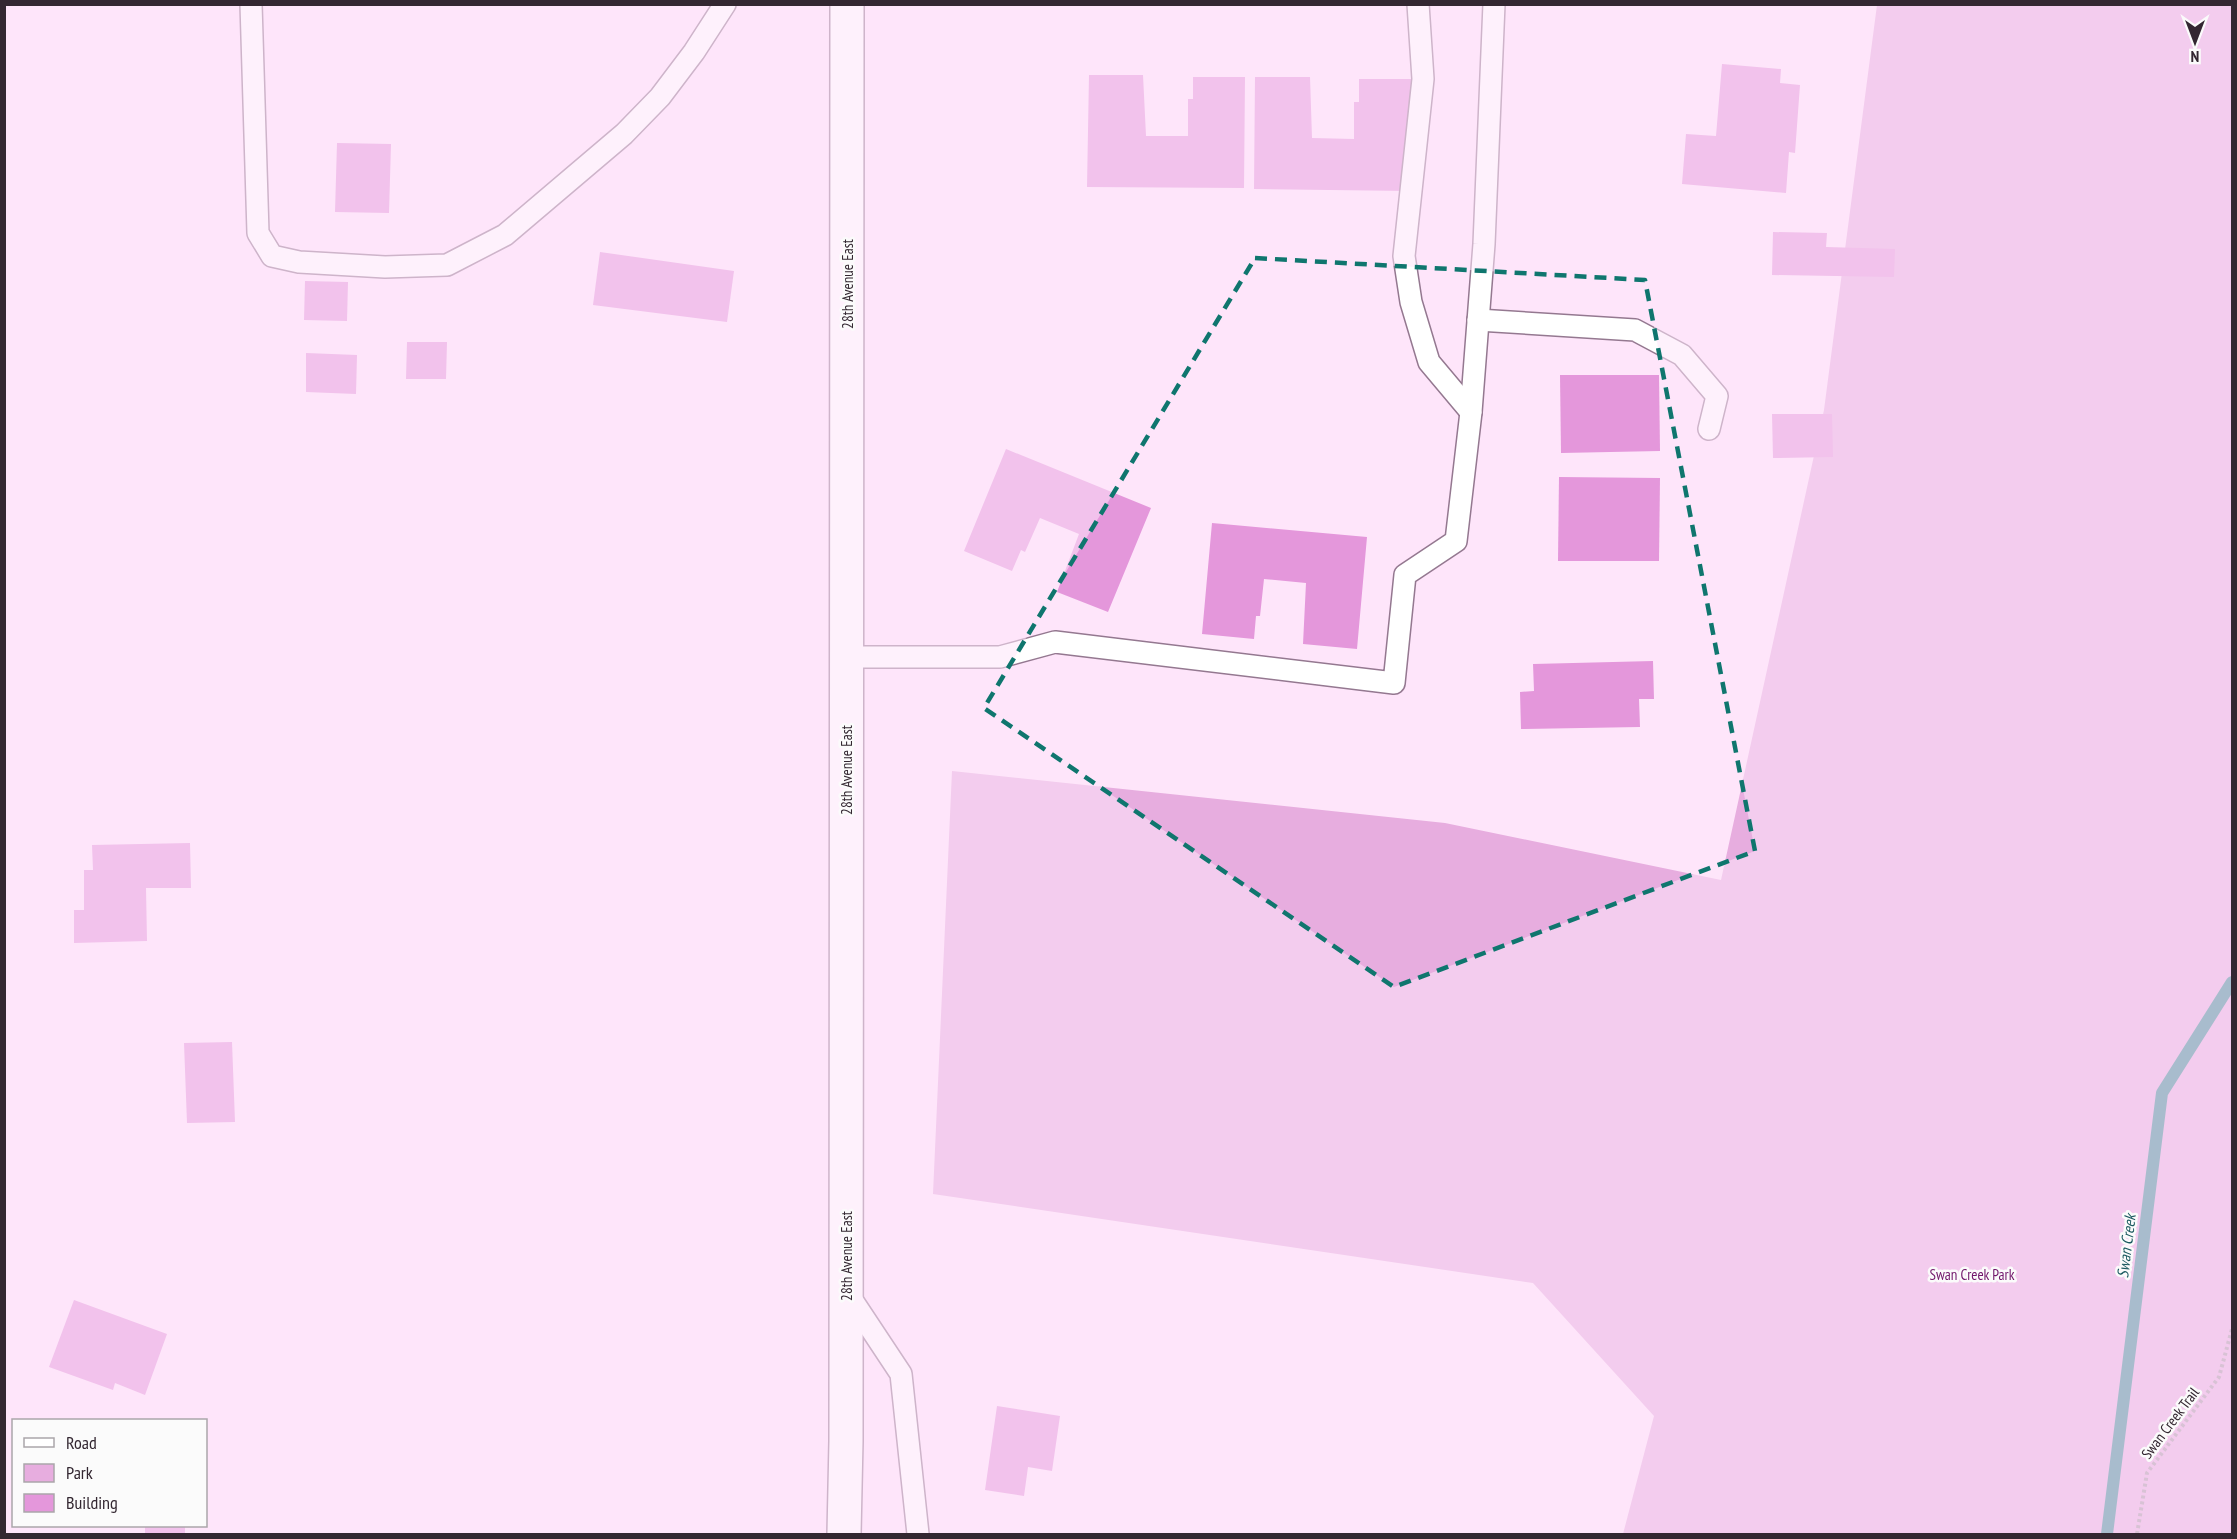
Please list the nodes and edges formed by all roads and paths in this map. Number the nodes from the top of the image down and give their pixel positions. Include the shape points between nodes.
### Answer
1 (251, 4) edge
2 (725, 4) edge
3 (847, 4) edge
4 (1418, 4) edge
5 (1494, 4) edge
6 (1478, 320) junction
7 (1471, 412) junction
8 (1709, 429) dead end
9 (846, 657) junction
10 (846, 1291) junction
11 (2232, 1329) edge
12 (844, 1534) edge
13 (918, 1534) edge
14 (2138, 1534) edge

1 - 2 lane via 258,233 272,256 299,262 385,267 447,265 505,235 624,134 660,97
3 - 9 street, 28th Avenue East
4 - 7 lane via 1423,79 1404,256 1411,302 1429,362
5 - 6 lane
6 - 7 lane
6 - 8 lane via 1635,330 1682,355 1718,396
7 - 9 lane via 1456,541 1405,576 1394,683 1054,642 1000,657
9 - 10 street, 28th Avenue East
10 - 12 street, 28th Avenue East
10 - 13 lane via 901,1374
11 - 14 path, Swan Creek Trail via 2219,1377 2147,1473

